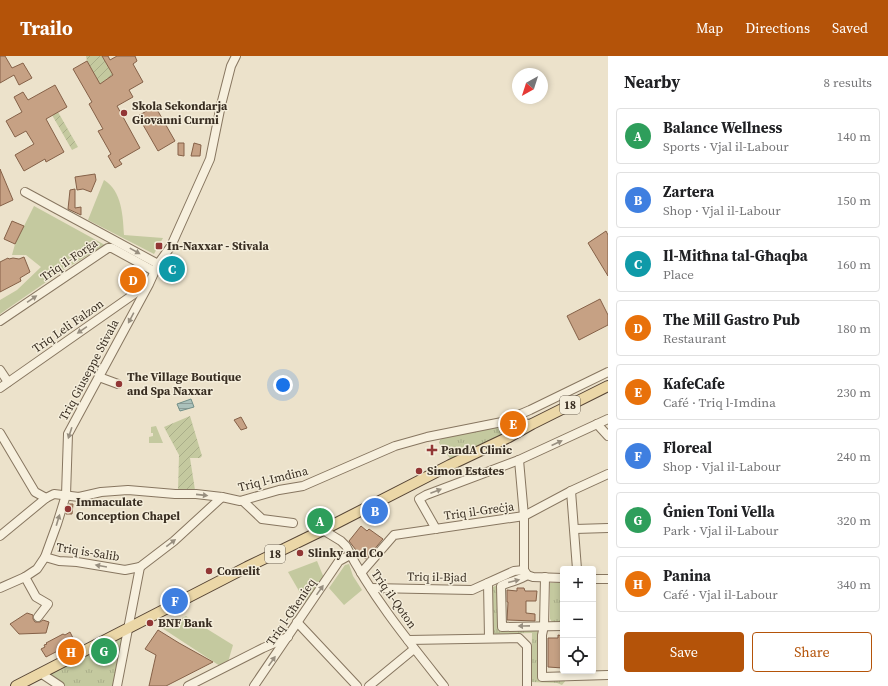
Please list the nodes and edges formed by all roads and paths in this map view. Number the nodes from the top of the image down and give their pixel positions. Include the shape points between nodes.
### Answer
1 (236, 56) edge
2 (25, 192) dead end
3 (158, 264) junction
4 (154, 272) junction
5 (149, 284) junction
6 (0, 321) edge
7 (0, 370) edge
8 (608, 372) edge
9 (99, 377) junction
10 (8, 382) junction
11 (118, 384) dead end
12 (608, 386) edge
13 (0, 388) edge
14 (608, 419) edge
15 (502, 422) junction
16 (532, 424) junction
17 (597, 424) junction
18 (0, 433) edge
19 (608, 436) edge
20 (510, 437) junction
21 (519, 460) junction
22 (608, 474) edge
23 (571, 491) junction
24 (66, 495) junction
25 (222, 497) junction
26 (46, 498) junction
27 (243, 501) junction
28 (524, 516) junction
29 (293, 523) dead end
30 (608, 528) edge
31 (436, 529) junction
32 (575, 529) junction
33 (323, 530) junction
34 (0, 536) edge
35 (350, 554) junction
36 (44, 556) junction
37 (577, 566) edge
38 (140, 567) junction
39 (525, 572) junction
40 (361, 573) junction
41 (25, 577) junction
42 (545, 577) junction
43 (560, 578) edge
44 (596, 579) edge
45 (608, 579) edge
46 (488, 584) junction
47 (0, 588) edge
48 (371, 588) junction
49 (38, 617) dead end
50 (298, 622) junction
51 (544, 626) junction
52 (560, 626) edge
53 (128, 629) junction
54 (289, 637) junction
55 (489, 638) junction
56 (408, 640) junction
57 (414, 649) junction
58 (42, 674) junction
59 (576, 674) edge
60 (596, 674) edge
61 (608, 675) edge
62 (16, 686) edge
63 (60, 686) edge
64 (117, 686) edge
65 (188, 686) edge
66 (254, 686) edge
67 (357, 686) edge
68 (369, 686) edge
69 (444, 686) edge
70 (527, 686) edge

1 - 3 street, Triq Giuseppe Stivala via 231,66 210,159 171,246
2 -> 3 street
3 - 4 street, Triq Giuseppe Stivala
4 - 5 street, Triq Giuseppe Stivala
6 -> 4 street, Triq il-Forġa via 108,248
5 -> 9 street, Triq Giuseppe Stivala
5 -> 10 street, Triq Leli Falzon
7 - 10 street
8 - 15 street, Triq l-Imdina
9 - 11 street
9 -> 24 street, Triq Giuseppe Stivala via 68,434
10 - 13 street, Triq Leli Falzon
12 - 16 main road, 18
14 - 17 street
15 - 16 street, Triq l-Imdina
15 - 20 street via 510,430
15 - 27 street, Triq l-Imdina via 395,446 304,486 279,490
16 - 20 main road, 18
17 - 19 street
21 -> 17 street
18 - 26 street via 35,492
20 - 33 main road, 18
21 - 28 street
31 -> 21 street via 419,499
22 - 23 street, Triq il-Greċja
23 - 28 street, Triq il-Greċja
23 - 32 street
24 -> 25 street, Triq l-Imdina via 79,497 128,490
24 - 26 street, Triq l-Imdina via 54,494
36 -> 24 street, Triq Giuseppe Stivala
25 - 27 street, Triq l-Imdina
38 -> 25 street via 174,541
26 - 34 street
27 - 29 street via 262,519
28 - 31 street, Triq il-Greċja
28 - 39 street
30 - 32 street
31 - 40 street, Triq il-Greċja via 394,535
32 - 37 street
33 - 35 street, Triq il-Qoton via 346,546
33 - 53 main road, 18
35 - 40 street, Triq il-Qoton
50 -> 35 street, Triq l-Għenieq via 339,561
38 -> 36 street, Triq is-Salib via 125,570 59,561
36 - 41 street, Triq Giuseppe Stivala via 37,569
38 - 53 street
39 - 42 street via 533,577
39 - 46 street, Triq il-Bjad via 514,571
51 -> 39 street via 502,627 501,586 512,580 520,580
40 - 48 street, Triq il-Qoton
41 - 47 street, Triq Giuseppe Stivala
41 - 49 street via 36,597 48,604
42 - 43 street
42 - 51 street
44 - 45 street
46 - 48 street, Triq il-Bjad via 472,590
46 - 55 street
48 - 56 street, Triq il-Qoton
50 - 54 street, Triq l-Għenieq
50 - 67 street
51 - 52 street
51 - 59 street via 542,677
53 - 58 main road, 18
53 - 64 street
54 - 65 street
66 -> 54 street, Triq l-Għenieq
55 - 56 street
55 - 70 street via 519,638 527,646
56 - 57 street, Triq il-Qoton
57 - 68 street
57 - 69 street, Triq il-Qoton
58 - 62 main road, 18
58 - 63 street
60 - 61 street

